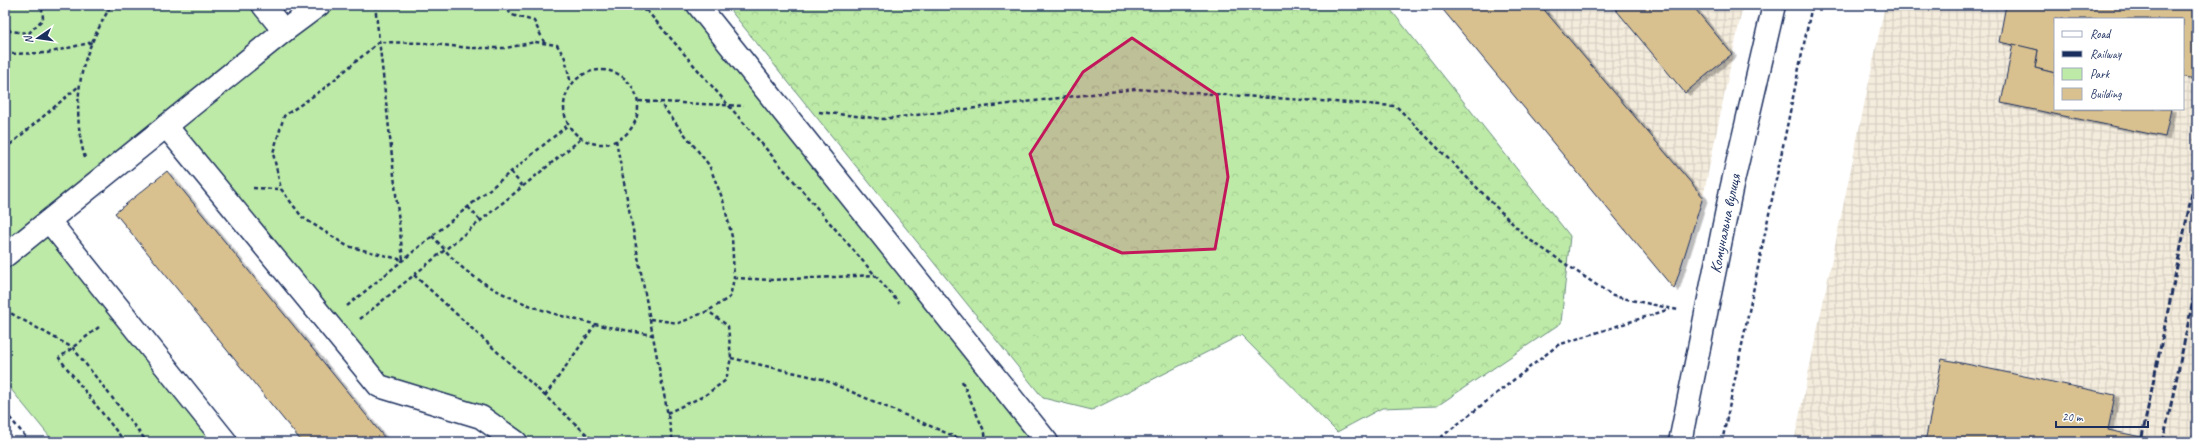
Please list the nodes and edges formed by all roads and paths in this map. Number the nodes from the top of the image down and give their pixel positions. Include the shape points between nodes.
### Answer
1 (42, 5) edge
2 (111, 5) edge
3 (264, 5) edge
4 (319, 5) edge
5 (375, 5) edge
6 (503, 5) edge
7 (623, 5) edge
8 (642, 5) edge
9 (698, 5) edge
10 (1774, 5) edge
11 (1812, 5) edge
12 (647, 11) junction
13 (5, 23) edge
14 (284, 31) junction
15 (93, 42) junction
16 (380, 42) junction
17 (544, 43) junction
18 (5, 54) edge
19 (571, 84) junction
20 (80, 86) junction
21 (638, 101) junction
22 (660, 103) junction
23 (728, 105) junction
24 (781, 109) junction
25 (568, 125) junction
26 (166, 126) junction
27 (581, 139) junction
28 (616, 140) junction
29 (5, 149) edge
30 (510, 172) junction
31 (94, 185) junction
32 (523, 187) junction
33 (468, 207) junction
34 (48, 221) junction
35 (481, 221) junction
36 (432, 236) junction
37 (445, 250) junction
38 (5, 256) edge
39 (403, 260) junction
40 (414, 275) junction
41 (875, 275) junction
42 (734, 278) junction
43 (900, 305) dead end
44 (1670, 308) junction
45 (5, 310) edge
46 (708, 310) junction
47 (120, 311) junction
48 (1705, 317) junction
49 (650, 320) junction
50 (594, 325) junction
51 (332, 330) junction
52 (653, 336) junction
53 (73, 348) junction
54 (731, 358) junction
55 (960, 377) dead end
56 (545, 396) junction
57 (5, 412) edge
58 (667, 413) junction
59 (30, 442) edge
60 (125, 442) edge
61 (147, 442) edge
62 (226, 442) edge
63 (516, 442) edge
64 (595, 442) edge
65 (673, 442) edge
66 (968, 442) edge
67 (986, 442) edge
68 (1047, 442) edge
69 (1435, 442) edge
70 (1680, 442) edge
71 (1722, 442) edge

1 - 13 path via 43,19 29,33 10,31
2 - 15 path
3 - 14 street
4 - 14 street
5 - 16 path
6 - 17 path via 512,15 534,21
7 - 12 path
8 - 12 path
9 - 24 street
10 - 48 street, Комунальна вулиця via 1731,190
11 - 71 path
12 - 23 path
14 - 26 street
15 - 18 path via 47,53
15 - 20 path
16 - 17 path via 506,48 535,42
16 - 39 path
16 - 39 path via 322,90 284,116 272,153 281,189 302,217 347,246
17 - 19 path via 556,45 565,58
19 - 21 path via 590,71 613,71 630,82
19 - 25 path via 564,110
20 - 29 path
20 - 31 path via 80,142
21 - 22 path
21 - 28 path via 635,123
22 - 23 path
22 - 42 path via 710,165 723,200 732,237
23 - 24 path
23 - 41 path
24 - 44 path via 882,119 1135,89 1396,106 1527,238 1613,296
24 - 68 street
25 - 27 path
25 - 30 path
26 - 31 street
26 - 51 street
27 - 28 path via 604,145
27 - 32 path
28 - 49 path
30 - 32 path
30 - 33 path
31 - 34 street
32 - 35 path
33 - 35 path
33 - 36 path
34 - 38 street
34 - 47 street
35 - 37 path
36 - 37 path
36 - 39 path
37 - 40 path
37 - 50 path via 469,272 517,302
39 - 51 path
40 - 51 path
40 - 56 path
41 - 42 path via 772,280
41 - 43 path
42 - 46 path via 730,297
44 - 48 path
44 - 69 path via 1558,345
45 - 53 path
46 - 49 path via 679,322
46 - 54 path via 728,326
47 - 53 path
47 - 62 street
48 - 70 street, Комунальна вулиця
49 - 52 path
50 - 52 path
50 - 56 path
51 - 63 street via 379,386 481,417
52 - 58 path
53 - 60 path via 59,358
53 - 61 path
54 - 58 path via 726,380 704,396
54 - 66 path via 822,380
55 - 67 path via 985,433
56 - 64 path
57 - 59 path
58 - 65 path

